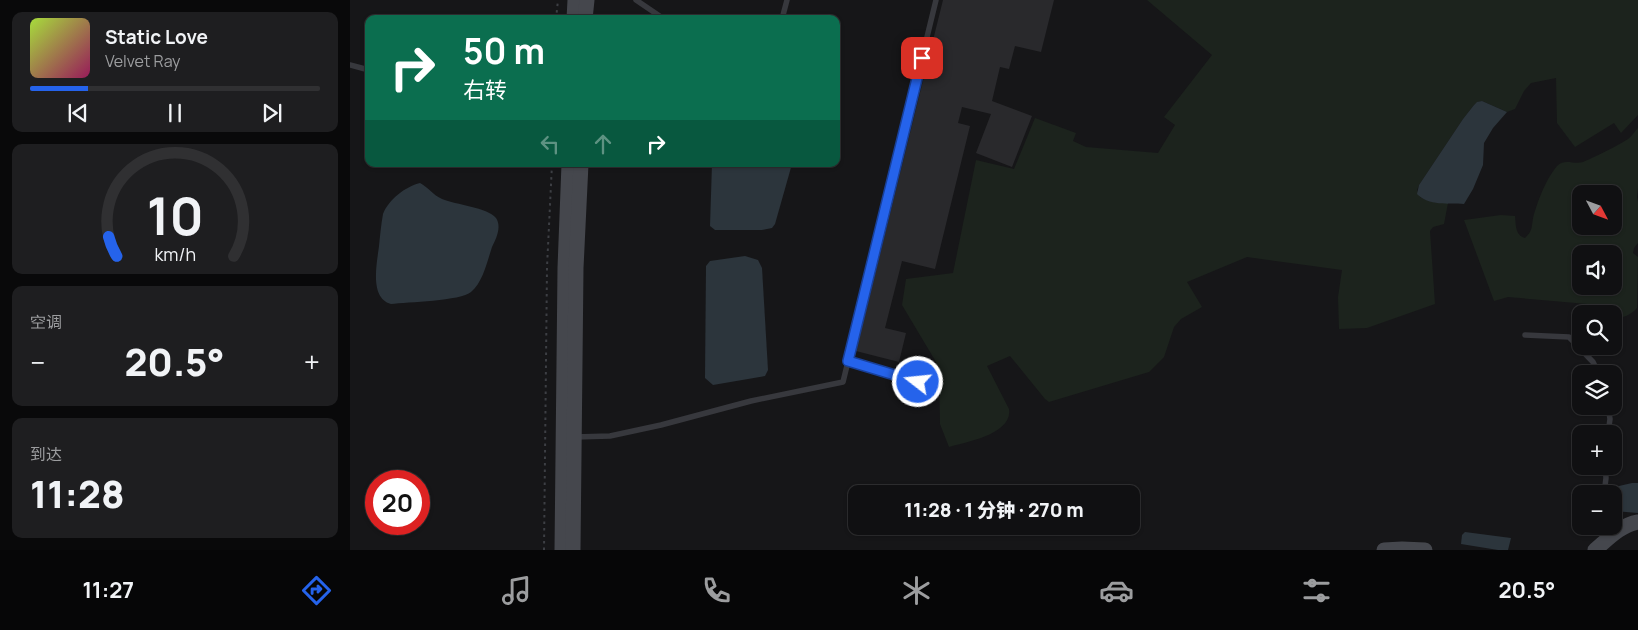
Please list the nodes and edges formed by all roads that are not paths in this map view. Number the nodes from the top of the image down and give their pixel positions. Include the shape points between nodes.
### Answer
1 (575, 0) edge
2 (587, 0) edge
3 (636, 0) edge
4 (788, 0) edge
5 (936, 0) edge
6 (574, 15) edge
7 (585, 15) edge
8 (658, 15) edge
9 (783, 15) edge
10 (350, 65) edge
11 (365, 69) edge
12 (569, 167) edge
13 (581, 167) edge
14 (1525, 335) dead end
15 (848, 361) junction
16 (1595, 365) edge
17 (918, 382) dead end
18 (575, 437) junction
19 (1638, 522) edge
20 (1622, 527) edge
21 (1609, 535) edge
22 (562, 550) edge
23 (573, 550) edge
24 (1384, 550) edge
25 (1425, 550) edge
26 (1595, 550) edge

1 - 6 main road
2 - 7 main road
3 - 8 lane
4 - 9 lane
5 - 15 lane
10 - 11 lane
12 - 22 main road
13 - 18 main road via 576,268
14 - 16 lane via 1569,337
15 - 17 lane
15 - 18 lane via 843,382 610,436
18 - 23 main road
19 - 20 main road
21 - 26 main road
24 - 25 main road

